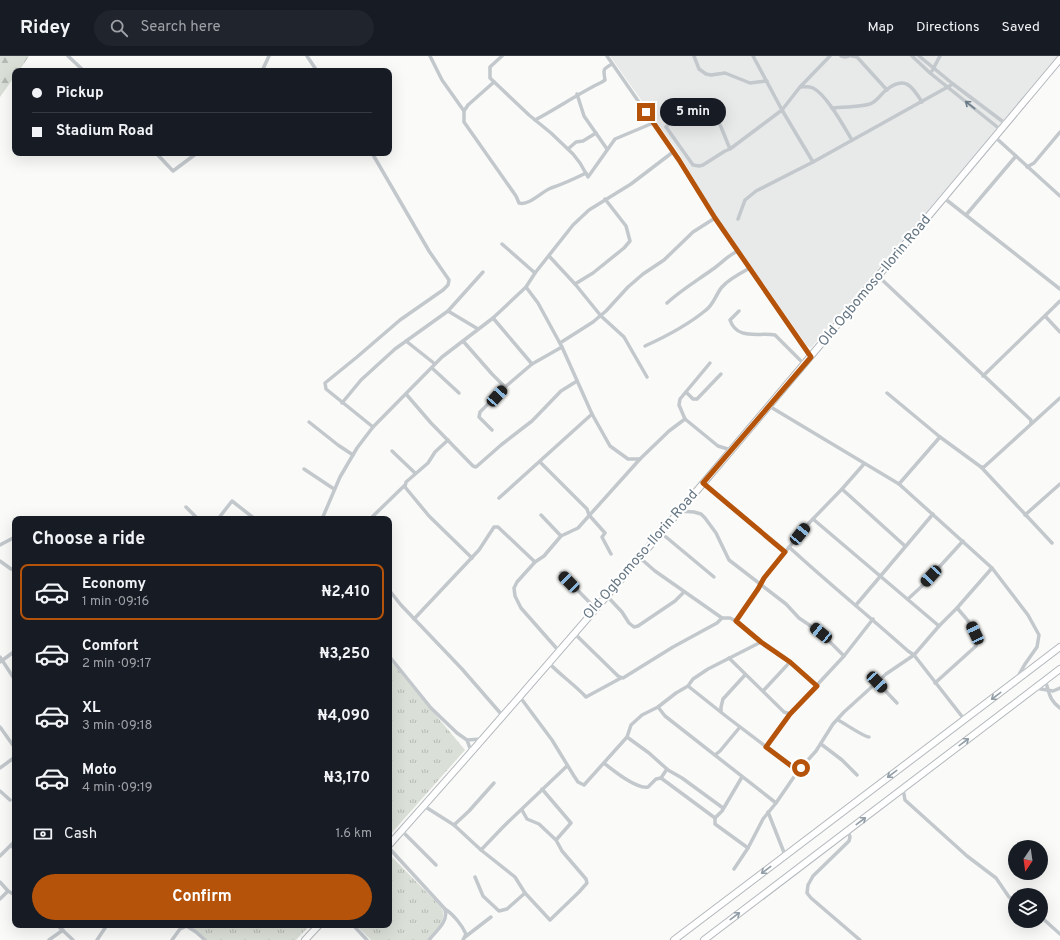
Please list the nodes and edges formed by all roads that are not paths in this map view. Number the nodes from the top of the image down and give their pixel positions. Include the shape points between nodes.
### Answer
1 (68, 56) edge
2 (269, 56) edge
3 (307, 56) edge
4 (430, 56) edge
5 (502, 56) edge
6 (608, 56) edge
7 (694, 56) edge
8 (753, 56) edge
9 (830, 56) edge
10 (841, 56) edge
11 (849, 56) edge
12 (852, 56) edge
13 (912, 56) edge
14 (919, 56) edge
15 (940, 56) edge
16 (1060, 59) edge
17 (612, 64) junction
18 (81, 68) edge
19 (263, 68) edge
20 (315, 68) edge
21 (933, 69) junction
22 (930, 73) junction
23 (767, 81) junction
24 (494, 82) junction
25 (953, 84) junction
26 (800, 87) junction
27 (948, 88) junction
28 (887, 90) junction
29 (577, 94) junction
30 (922, 102) junction
31 (832, 108) junction
32 (782, 110) junction
33 (464, 111) junction
34 (535, 120) junction
35 (653, 123) junction
36 (1006, 124) junction
37 (1001, 130) junction
38 (1060, 132) edge
39 (596, 133) junction
40 (995, 137) junction
41 (852, 140) junction
42 (568, 149) junction
43 (607, 149) junction
44 (730, 149) junction
45 (673, 152) junction
46 (159, 156) edge
47 (193, 156) edge
48 (374, 156) edge
49 (1016, 156) junction
50 (813, 162) junction
51 (1027, 167) junction
52 (586, 173) junction
53 (1060, 196) edge
54 (944, 198) junction
55 (605, 199) junction
56 (966, 215) junction
57 (715, 218) junction
58 (738, 219) dead end
59 (502, 244) dead end
60 (738, 251) junction
61 (549, 256) junction
62 (750, 268) junction
63 (483, 272) dead end
64 (535, 273) junction
65 (878, 276) junction
66 (575, 284) junction
67 (526, 287) junction
68 (1060, 289) edge
69 (1060, 301) edge
70 (667, 303) dead end
71 (448, 311) junction
72 (739, 311) dead end
73 (601, 316) junction
74 (1045, 316) junction
75 (493, 318) junction
76 (478, 329) junction
77 (1060, 332) edge
78 (463, 341) junction
79 (406, 342) junction
80 (561, 345) junction
81 (645, 346) dead end
82 (811, 357) junction
83 (710, 363) dead end
84 (435, 364) junction
85 (532, 364) junction
86 (804, 364) junction
87 (432, 368) junction
88 (721, 374) dead end
89 (983, 376) junction
90 (647, 377) dead end
91 (577, 381) junction
92 (505, 387) junction
93 (686, 392) junction
94 (459, 393) dead end
95 (887, 393) dead end
96 (406, 394) junction
97 (1060, 398) edge
98 (342, 403) junction
99 (769, 406) junction
100 (592, 414) junction
101 (685, 419) junction
102 (309, 422) dead end
103 (1032, 422) junction
104 (373, 427) junction
105 (492, 430) dead end
106 (940, 437) junction
107 (448, 440) junction
108 (731, 450) junction
109 (392, 451) dead end
110 (353, 455) junction
111 (640, 459) junction
112 (540, 462) junction
113 (864, 464) junction
114 (981, 467) junction
115 (304, 469) dead end
116 (415, 473) junction
117 (703, 483) junction
118 (898, 484) junction
119 (1060, 484) edge
120 (405, 485) junction
121 (334, 489) junction
122 (842, 489) junction
123 (499, 498) dead end
124 (186, 507) dead end
125 (587, 509) junction
126 (594, 509) junction
127 (678, 511) junction
128 (933, 514) junction
129 (541, 515) dead end
130 (589, 515) junction
131 (1025, 515) junction
132 (195, 516) edge
133 (220, 516) edge
134 (251, 516) edge
135 (323, 516) edge
136 (373, 516) edge
137 (814, 519) junction
138 (660, 532) junction
139 (561, 536) junction
140 (12, 539) edge
141 (963, 541) junction
142 (1052, 543) dead end
143 (0, 545) edge
144 (905, 546) junction
145 (789, 547) junction
146 (785, 552) junction
147 (610, 554) dead end
148 (639, 557) junction
149 (472, 558) junction
150 (0, 561) edge
151 (535, 562) junction
152 (992, 568) junction
153 (12, 569) edge
154 (561, 573) dead end
155 (881, 576) junction
156 (714, 577) dead end
157 (760, 584) junction
158 (684, 592) junction
159 (392, 593) edge
160 (606, 595) junction
161 (908, 599) junction
162 (856, 605) junction
163 (595, 608) junction
164 (957, 608) junction
165 (722, 618) junction
166 (414, 619) junction
167 (873, 619) junction
168 (736, 621) junction
169 (939, 626) junction
170 (574, 633) junction
171 (761, 642) junction
172 (1060, 647) edge
173 (558, 650) junction
174 (12, 653) edge
175 (914, 655) junction
176 (844, 656) junction
177 (729, 658) junction
178 (1, 660) edge
179 (392, 660) edge
180 (548, 662) junction
181 (790, 662) junction
182 (1060, 669) edge
183 (745, 675) junction
184 (12, 676) edge
185 (620, 678) junction
186 (1017, 680) junction
187 (1045, 680) junction
188 (877, 682) junction
189 (935, 683) junction
190 (688, 686) junction
191 (817, 686) junction
192 (1035, 688) junction
193 (1060, 688) edge
194 (1050, 691) junction
195 (763, 692) junction
196 (520, 696) junction
197 (897, 703) dead end
198 (658, 707) junction
199 (1060, 708) edge
200 (721, 712) junction
201 (790, 714) junction
202 (502, 715) junction
203 (838, 720) junction
204 (964, 720) junction
205 (0, 728) edge
206 (740, 728) junction
207 (627, 737) junction
208 (869, 737) dead end
209 (467, 740) junction
210 (481, 740) junction
211 (12, 744) edge
212 (821, 744) junction
213 (766, 747) junction
214 (471, 751) junction
215 (714, 754) junction
216 (12, 759) edge
217 (604, 763) junction
218 (567, 766) junction
219 (0, 768) edge
220 (667, 769) junction
221 (798, 771) junction
222 (857, 774) dead end
223 (742, 777) junction
224 (661, 778) junction
225 (494, 782) dead end
226 (542, 789) junction
227 (903, 789) junction
228 (0, 791) edge
229 (10, 800) dead end
230 (776, 803) junction
231 (424, 806) junction
232 (723, 808) junction
233 (522, 810) junction
234 (768, 812) junction
235 (714, 818) junction
236 (454, 824) junction
237 (848, 830) junction
238 (402, 831) junction
239 (556, 840) junction
240 (392, 842) edge
241 (11, 845) edge
242 (748, 848) junction
243 (481, 850) junction
244 (392, 851) edge
245 (785, 855) junction
246 (0, 856) edge
247 (436, 865) dead end
248 (734, 869) dead end
249 (475, 877) dead end
250 (0, 882) edge
251 (8, 891) junction
252 (12, 893) edge
253 (525, 893) junction
254 (1008, 894) edge
255 (0, 899) edge
256 (445, 909) junction
257 (491, 917) dead end
258 (1048, 923) edge
259 (61, 928) edge
260 (105, 928) edge
261 (182, 928) edge
262 (189, 928) edge
263 (316, 928) edge
264 (356, 928) edge
265 (63, 930) junction
266 (1060, 934) edge
267 (464, 938) edge
268 (49, 940) edge
269 (73, 940) edge
270 (97, 940) edge
271 (172, 940) edge
272 (205, 940) edge
273 (305, 940) edge
274 (367, 940) edge
275 (429, 940) edge
276 (674, 940) edge
277 (704, 940) edge
278 (860, 940) edge

1 - 18 street
2 - 19 street
3 - 20 street
4 - 33 street via 442,80
5 - 24 street via 490,67 490,78
6 - 17 street
7 - 23 street via 699,69 706,74 725,73 750,83
8 - 23 street
9 - 26 street
10 - 11 street
12 - 28 street via 857,57
13 - 22 street
14 - 21 street
15 - 21 street
16 - 36 highway, Old Ogbomoso-Ilorin Road
17 - 29 street via 603,71 605,80
17 - 35 street
21 - 22 street
21 - 25 street
22 - 27 street
23 - 32 street
24 - 33 street
24 - 34 street
25 - 27 street
25 - 36 street
26 - 31 street via 814,88
26 - 32 street
27 - 30 street
37 -> 27 street
28 - 30 street via 898,83 908,84
28 - 31 street via 872,104
29 - 34 street
29 - 39 street via 582,112
30 - 41 street
31 - 41 street
32 - 44 street
32 - 50 street
33 - 52 street via 464,122 468,129 520,204
34 - 42 street
35 - 43 street via 617,138
35 - 45 street
36 - 37 highway, Old Ogbomoso-Ilorin Road
37 - 40 highway, Old Ogbomoso-Ilorin Road
38 - 51 street via 1041,156
39 - 42 street via 576,142
39 - 43 street
40 - 49 street
40 - 54 highway, Old Ogbomoso-Ilorin Road
41 - 50 street
42 - 52 street
43 - 52 street via 589,177
44 - 44 street via 706,101 682,114 666,127 693,165 703,165
45 - 55 street via 631,184
45 - 57 street
46 - 47 street via 174,171
48 - 98 street via 429,251 449,280 443,290 400,320 325,383 326,389
49 - 51 street
49 - 56 street
50 - 58 street via 756,191 745,200
51 - 53 street
54 - 56 street
54 - 65 highway, Old Ogbomoso-Ilorin Road
55 - 61 street via 573,225
55 - 66 street via 626,226 630,241
56 - 68 street
57 - 60 street
57 - 73 street via 693,232 664,260 633,283
59 - 64 street
60 - 62 street
60 - 70 street via 729,255
61 - 64 street
61 - 66 street
62 - 81 street via 722,287 706,310 681,328
62 - 82 street
63 - 71 street
64 - 67 street
65 - 82 highway, Old Ogbomoso-Ilorin Road
65 - 89 street
66 - 73 street
67 - 75 street
67 - 80 street via 538,303
69 - 74 street
71 - 76 street
71 - 79 street
72 - 86 street via 730,320 737,330 750,334 775,335
73 - 80 street
73 - 90 street via 624,337
74 - 77 street
74 - 89 street
75 - 76 street
75 - 85 street
76 - 78 street
78 - 84 street
78 - 92 street
79 - 84 street
79 - 98 street via 361,380
80 - 85 street
80 - 91 street
82 - 86 highway, Old Ogbomoso-Ilorin Road
83 - 93 street
84 - 87 street
85 - 92 street
86 - 99 highway, Old Ogbomoso-Ilorin Road
87 - 94 street
87 - 96 street
88 - 93 street via 697,399 693,399
89 - 103 street
91 - 100 street
91 - 107 street via 561,391 532,421 476,467
92 - 105 street via 479,415
93 - 101 street via 678,402
95 - 106 street
96 - 104 street
96 - 107 street
97 - 103 street
98 - 104 street
99 - 108 highway, Old Ogbomoso-Ilorin Road
99 - 113 street
100 - 111 street via 610,446 628,459
100 - 112 street
101 - 108 street via 718,446
101 - 111 street
102 - 110 street
103 - 114 street
104 - 110 street
106 - 114 street
106 - 118 street
107 - 116 street via 428,463
108 - 117 highway, Old Ogbomoso-Ilorin Road
109 - 116 street
110 - 121 street
111 - 126 street
112 - 123 street
112 - 125 street
113 - 118 street
113 - 122 street
114 - 131 street
115 - 121 street
116 - 120 street
117 - 127 highway, Old Ogbomoso-Ilorin Road
117 - 146 street
118 - 128 street
119 - 131 street
120 - 136 street
120 - 149 street via 429,516
121 - 135 street
122 - 137 street
122 - 144 street
124 - 132 street
125 - 126 street
125 - 130 street
126 - 130 street
127 - 138 highway, Old Ogbomoso-Ilorin Road
127 - 157 street via 701,514 716,533 729,560
128 - 141 street
128 - 144 street
129 - 139 street
130 - 139 street via 578,528
130 - 147 street via 605,533 602,537
131 - 142 street
133 - 134 street via 232,501
137 - 145 street
137 - 155 street
138 - 148 highway, Old Ogbomoso-Ilorin Road
138 - 156 street
139 - 151 street via 544,556
140 - 143 street
141 - 152 street
141 - 161 street
144 - 155 street
145 - 146 street
145 - 162 street
146 - 157 street
148 - 158 street
148 - 160 highway, Old Ogbomoso-Ilorin Road
149 - 151 street via 496,526
149 - 166 street
150 - 153 street
151 - 173 street via 517,582 514,588 515,596 521,608
152 - 164 street
152 - 186 street via 1028,615 1039,635 1037,648
154 - 163 street
155 - 161 street
155 - 162 street
157 - 168 street
157 - 176 street via 786,604 799,618 821,633
158 - 160 street via 675,601 634,627
158 - 165 street
159 - 166 street
160 - 163 highway, Old Ogbomoso-Ilorin Road
161 - 169 street
162 - 167 street
163 - 170 highway, Old Ogbomoso-Ilorin Road
164 - 169 street
164 - 189 street via 971,624 976,646
165 - 168 street
165 - 185 street via 628,676
166 - 202 street
167 - 175 street
167 - 176 street
168 - 171 street
169 - 175 street
170 - 173 highway, Old Ogbomoso-Ilorin Road
170 - 185 street
171 - 177 street
171 - 181 street
172 - 186 highway
173 - 180 highway, Old Ogbomoso-Ilorin Road
174 - 178 street
175 - 188 street
175 - 189 street
176 - 191 street
177 - 183 street
177 - 190 street via 693,679
178 - 184 street
179 - 209 street via 432,708
180 - 185 street via 586,697
180 - 196 highway, Old Ogbomoso-Ilorin Road
181 - 191 street
181 - 195 street
182 - 187 highway
183 - 195 street
183 - 200 street via 723,699
186 -> 204 highway
187 - 192 highway
187 - 194 street
188 - 197 street
188 - 203 street
189 - 204 street
190 - 198 street
190 - 200 street
191 - 201 street
192 - 194 street
227 -> 192 highway
193 - 194 street
194 - 199 street via 1050,698
195 - 201 street via 784,712
196 - 202 highway, Old Ogbomoso-Ilorin Road
196 - 218 street via 552,740
198 - 207 street via 642,714 631,724
198 - 215 street via 664,716
200 - 206 street
201 - 213 street
202 - 210 highway, Old Ogbomoso-Ilorin Road
203 - 208 street via 863,736
203 - 212 street
204 -> 245 highway
205 - 211 street
206 - 213 street
206 - 215 street via 720,751
207 - 217 street
207 - 220 street
209 - 210 street
209 - 214 street
210 - 214 highway, Old Ogbomoso-Ilorin Road
212 - 221 street
212 - 222 street
213 - 221 street
214 - 231 highway, Old Ogbomoso-Ilorin Road
215 - 223 street
216 - 219 street
217 - 218 street via 584,785 578,782
217 - 224 street via 644,787
218 - 226 street
220 - 224 street
220 - 232 street
221 - 230 street
223 - 230 street
223 - 232 street
224 - 235 street
225 - 236 street
226 - 233 street
226 - 239 street via 571,823
237 -> 227 highway
227 - 254 street via 905,800 967,856 992,874
228 - 229 street
230 - 234 street
231 - 236 street
231 - 238 highway, Old Ogbomoso-Ilorin Road
232 - 235 street
233 - 239 street via 527,819 539,824
233 - 243 street
234 - 242 street
234 - 245 street
235 - 242 street via 715,824
236 - 243 street
277 -> 237 highway
237 - 278 street via 849,841 809,880 807,893
238 - 240 highway, Old Ogbomoso-Ilorin Road
238 - 247 street
239 - 253 street via 586,879 587,884 550,920
241 - 246 street
242 - 248 street
243 - 253 street via 514,877
244 - 256 street
245 -> 276 highway
249 - 253 street via 484,896 499,911 507,909
250 - 251 street
251 - 252 street
251 - 255 street
256 - 267 street via 464,929
256 - 275 street via 444,921
257 - 267 street
258 - 266 street
259 - 265 street
260 - 270 street
261 - 271 street
262 - 272 street
263 - 273 highway
264 - 274 street
265 - 268 street
265 - 269 street

